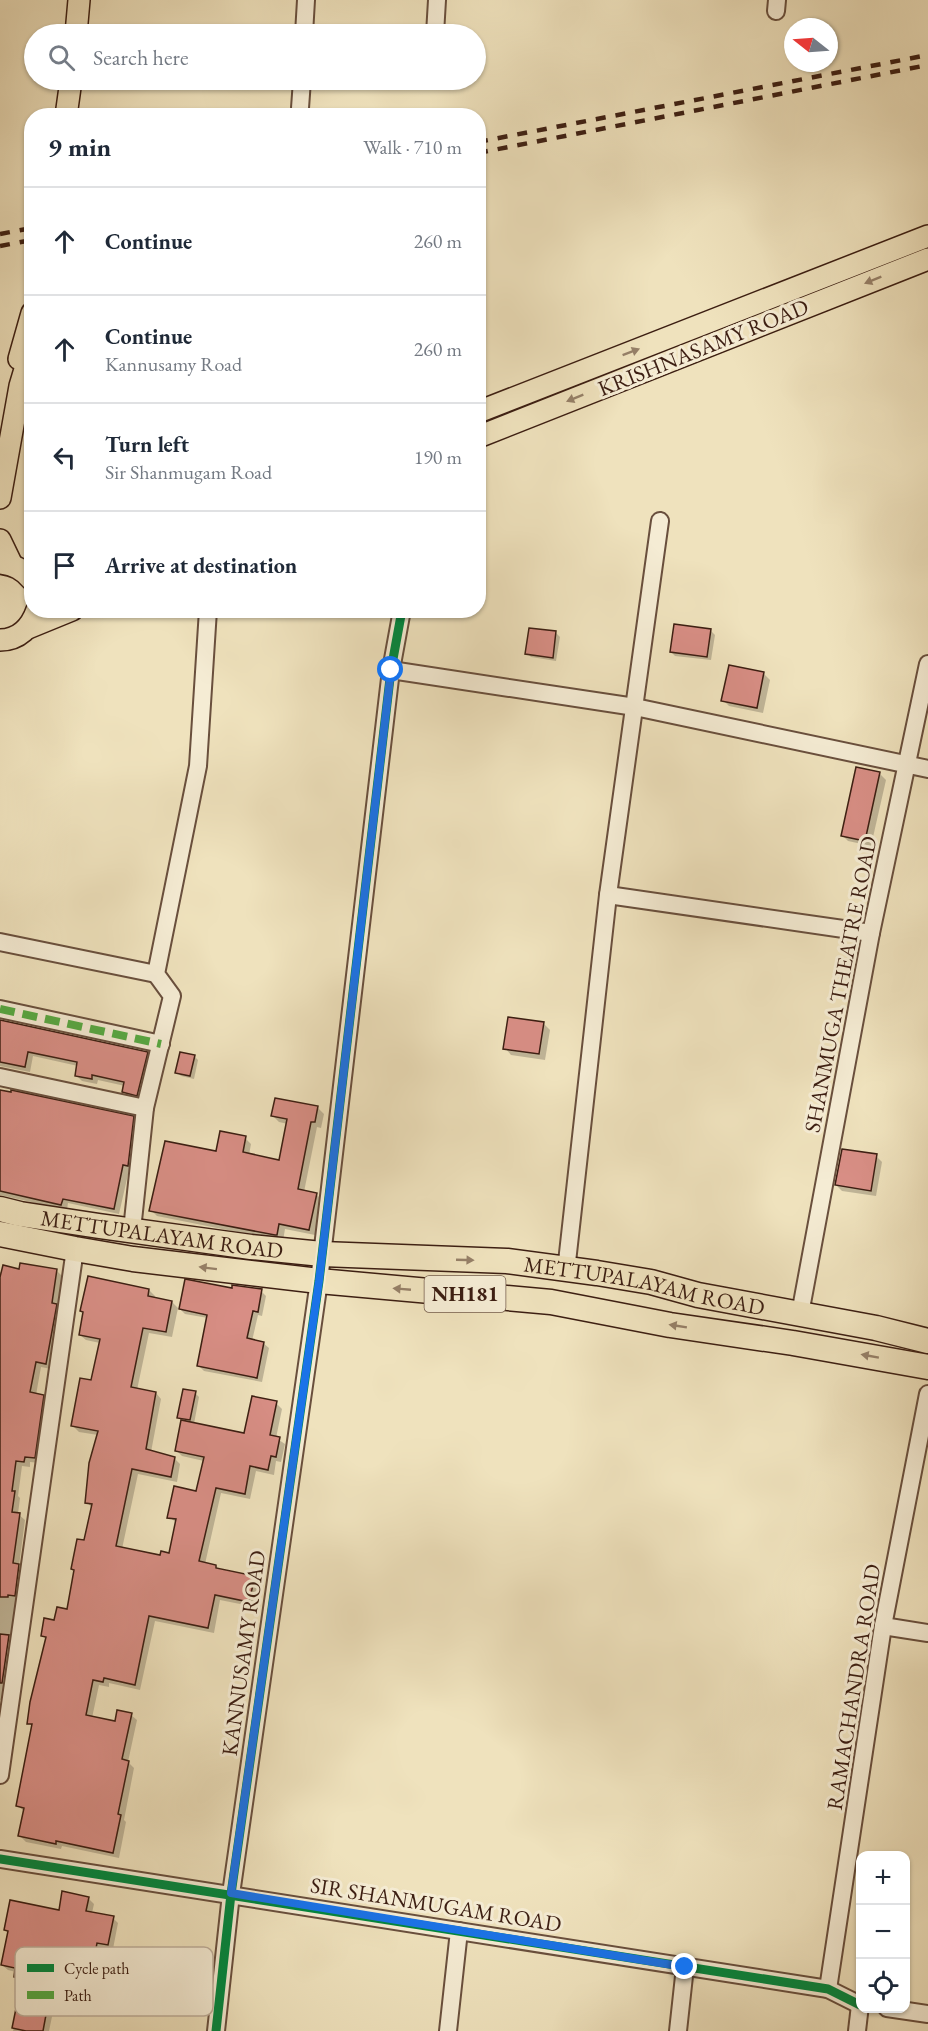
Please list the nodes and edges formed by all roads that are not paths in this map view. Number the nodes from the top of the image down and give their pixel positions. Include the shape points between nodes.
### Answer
1 (79, 0) edge
2 (306, 0) edge
3 (437, 0) edge
4 (77, 24) edge
5 (305, 24) edge
6 (436, 24) edge
7 (70, 90) edge
8 (301, 90) edge
9 (69, 108) edge
10 (300, 108) dead end
11 (928, 236) edge
12 (928, 259) edge
13 (24, 343) edge
14 (24, 372) edge
15 (486, 409) edge
16 (486, 434) edge
17 (0, 447) edge
18 (0, 498) edge
19 (660, 521) dead end
20 (0, 540) edge
21 (6, 564) edge
22 (24, 572) edge
23 (207, 618) edge
24 (401, 618) edge
25 (32, 619) edge
26 (0, 640) edge
27 (928, 664) edge
28 (391, 670) junction
29 (635, 707) junction
30 (906, 765) junction
31 (928, 769) edge
32 (608, 895) junction
33 (871, 933) junction
34 (0, 942) edge
35 (156, 974) junction
36 (0, 1009) edge
37 (161, 1044) junction
38 (0, 1077) edge
39 (145, 1108) junction
40 (0, 1209) edge
41 (132, 1230) junction
42 (0, 1234) edge
43 (75, 1249) junction
44 (322, 1254) junction
45 (566, 1271) junction
46 (319, 1281) junction
47 (800, 1314) junction
48 (928, 1341) edge
49 (928, 1366) edge
50 (928, 1394) edge
51 (884, 1626) junction
52 (928, 1633) edge
53 (0, 1775) edge
54 (0, 1859) edge
55 (231, 1893) junction
56 (459, 1931) junction
57 (685, 1967) junction
58 (828, 1989) junction
59 (856, 2003) edge
60 (910, 2011) edge
61 (859, 2013) edge
62 (928, 2014) edge
63 (216, 2031) edge
64 (448, 2031) edge
65 (678, 2031) edge
66 (857, 2031) edge

1 - 4 main road
2 - 5 street
3 - 6 street
7 - 9 main road
8 - 10 street
15 -> 11 main road
12 -> 16 main road, KRISHNASAMY ROAD
13 - 17 main road
14 - 18 main road
19 - 29 street
20 - 21 main road
21 - 22 main road
23 - 35 street via 198,766
24 - 28 street, KANNUSAMY ROAD
25 - 26 main road via 18,636
27 - 30 street, SHANMUGA THEATRE ROAD
28 - 29 street
28 - 44 street, KANNUSAMY ROAD
29 - 30 street
29 - 32 street
30 - 31 street
30 - 33 street, SHANMUGA THEATRE ROAD
32 - 33 street
32 - 45 street
33 - 47 street, SHANMUGA THEATRE ROAD
34 - 35 street
35 - 37 street via 172,996
36 - 37 street
37 - 39 street
38 - 39 street
39 - 41 street
40 - 41 highway, METTUPALAYAM ROAD / NH181
41 - 44 highway, METTUPALAYAM ROAD / NH181
42 - 43 highway, METTUPALAYAM ROAD / NH181
46 -> 43 highway, METTUPALAYAM ROAD / NH181
43 - 53 street
44 -> 45 highway, METTUPALAYAM ROAD / NH181 via 507,1261
44 - 46 street, KANNUSAMY ROAD
45 - 47 highway, METTUPALAYAM ROAD / NH181 via 651,1282
49 -> 46 highway, METTUPALAYAM ROAD / NH181 via 551,1302
46 - 55 street, KANNUSAMY ROAD
47 - 48 highway, METTUPALAYAM ROAD / NH181
50 - 51 street, RAMACHANDRA ROAD
51 - 52 street
51 - 58 street, RAMACHANDRA ROAD
54 - 55 street, SIR SHANMUGAM ROAD
55 - 56 street, SIR SHANMUGAM ROAD
55 - 63 street, KANNUSAMY ROAD
56 - 57 street, SIR SHANMUGAM ROAD
56 - 64 street
57 - 58 street, SIR SHANMUGAM ROAD
57 - 65 street
58 - 59 street, SIR SHANMUGAM ROAD
60 - 62 street
61 - 66 street

